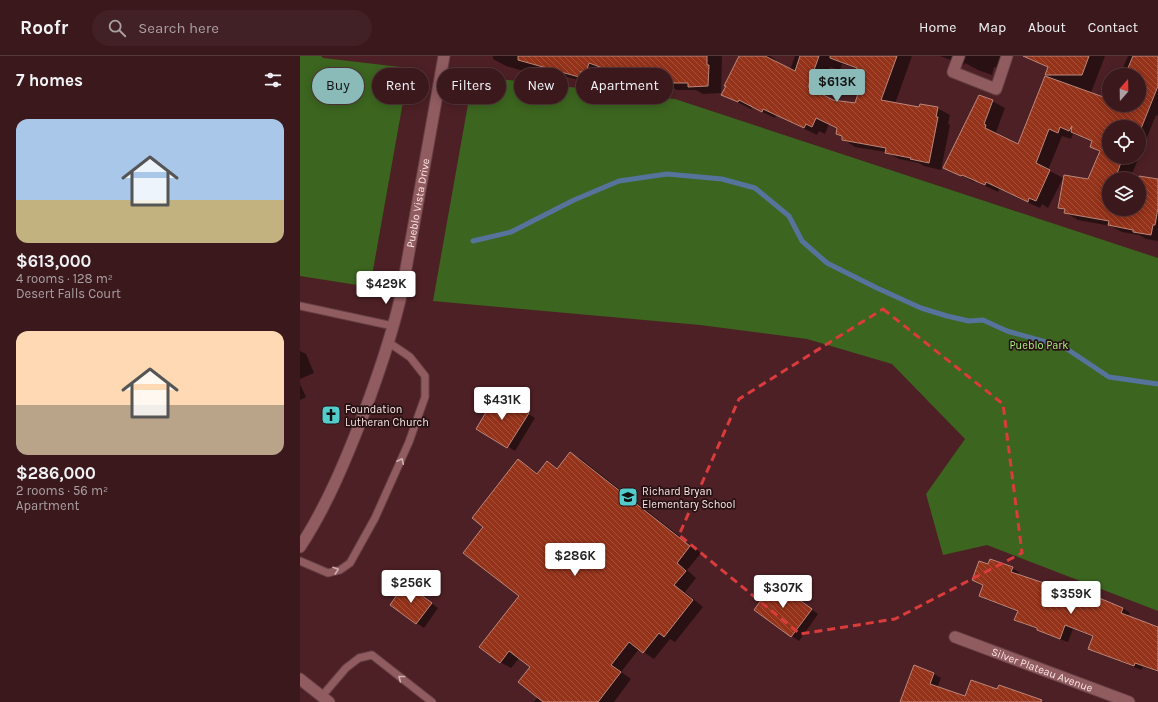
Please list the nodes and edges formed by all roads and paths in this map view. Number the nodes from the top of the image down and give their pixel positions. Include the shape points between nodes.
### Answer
1 (444, 56) edge
2 (959, 56) edge
3 (1007, 56) edge
4 (300, 306) edge
5 (393, 326) junction
6 (388, 342) junction
7 (300, 547) edge
8 (300, 561) edge
9 (955, 637) dead end
10 (300, 679) edge
11 (325, 699) edge
12 (432, 702) edge
13 (1129, 702) edge

1 - 5 street, Pueblo Vista Drive
2 - 3 street via 953,72 996,89
4 - 5 lane
5 - 6 street, Pueblo Vista Drive
6 - 7 street, Pueblo Vista Drive via 348,455
8 -> 6 lane via 328,573 340,570 350,563 375,518 409,442 425,397 424,376 410,357
9 - 13 street, Silver Plateau Avenue
10 - 11 street
12 -> 11 lane via 372,655 359,658 346,668

